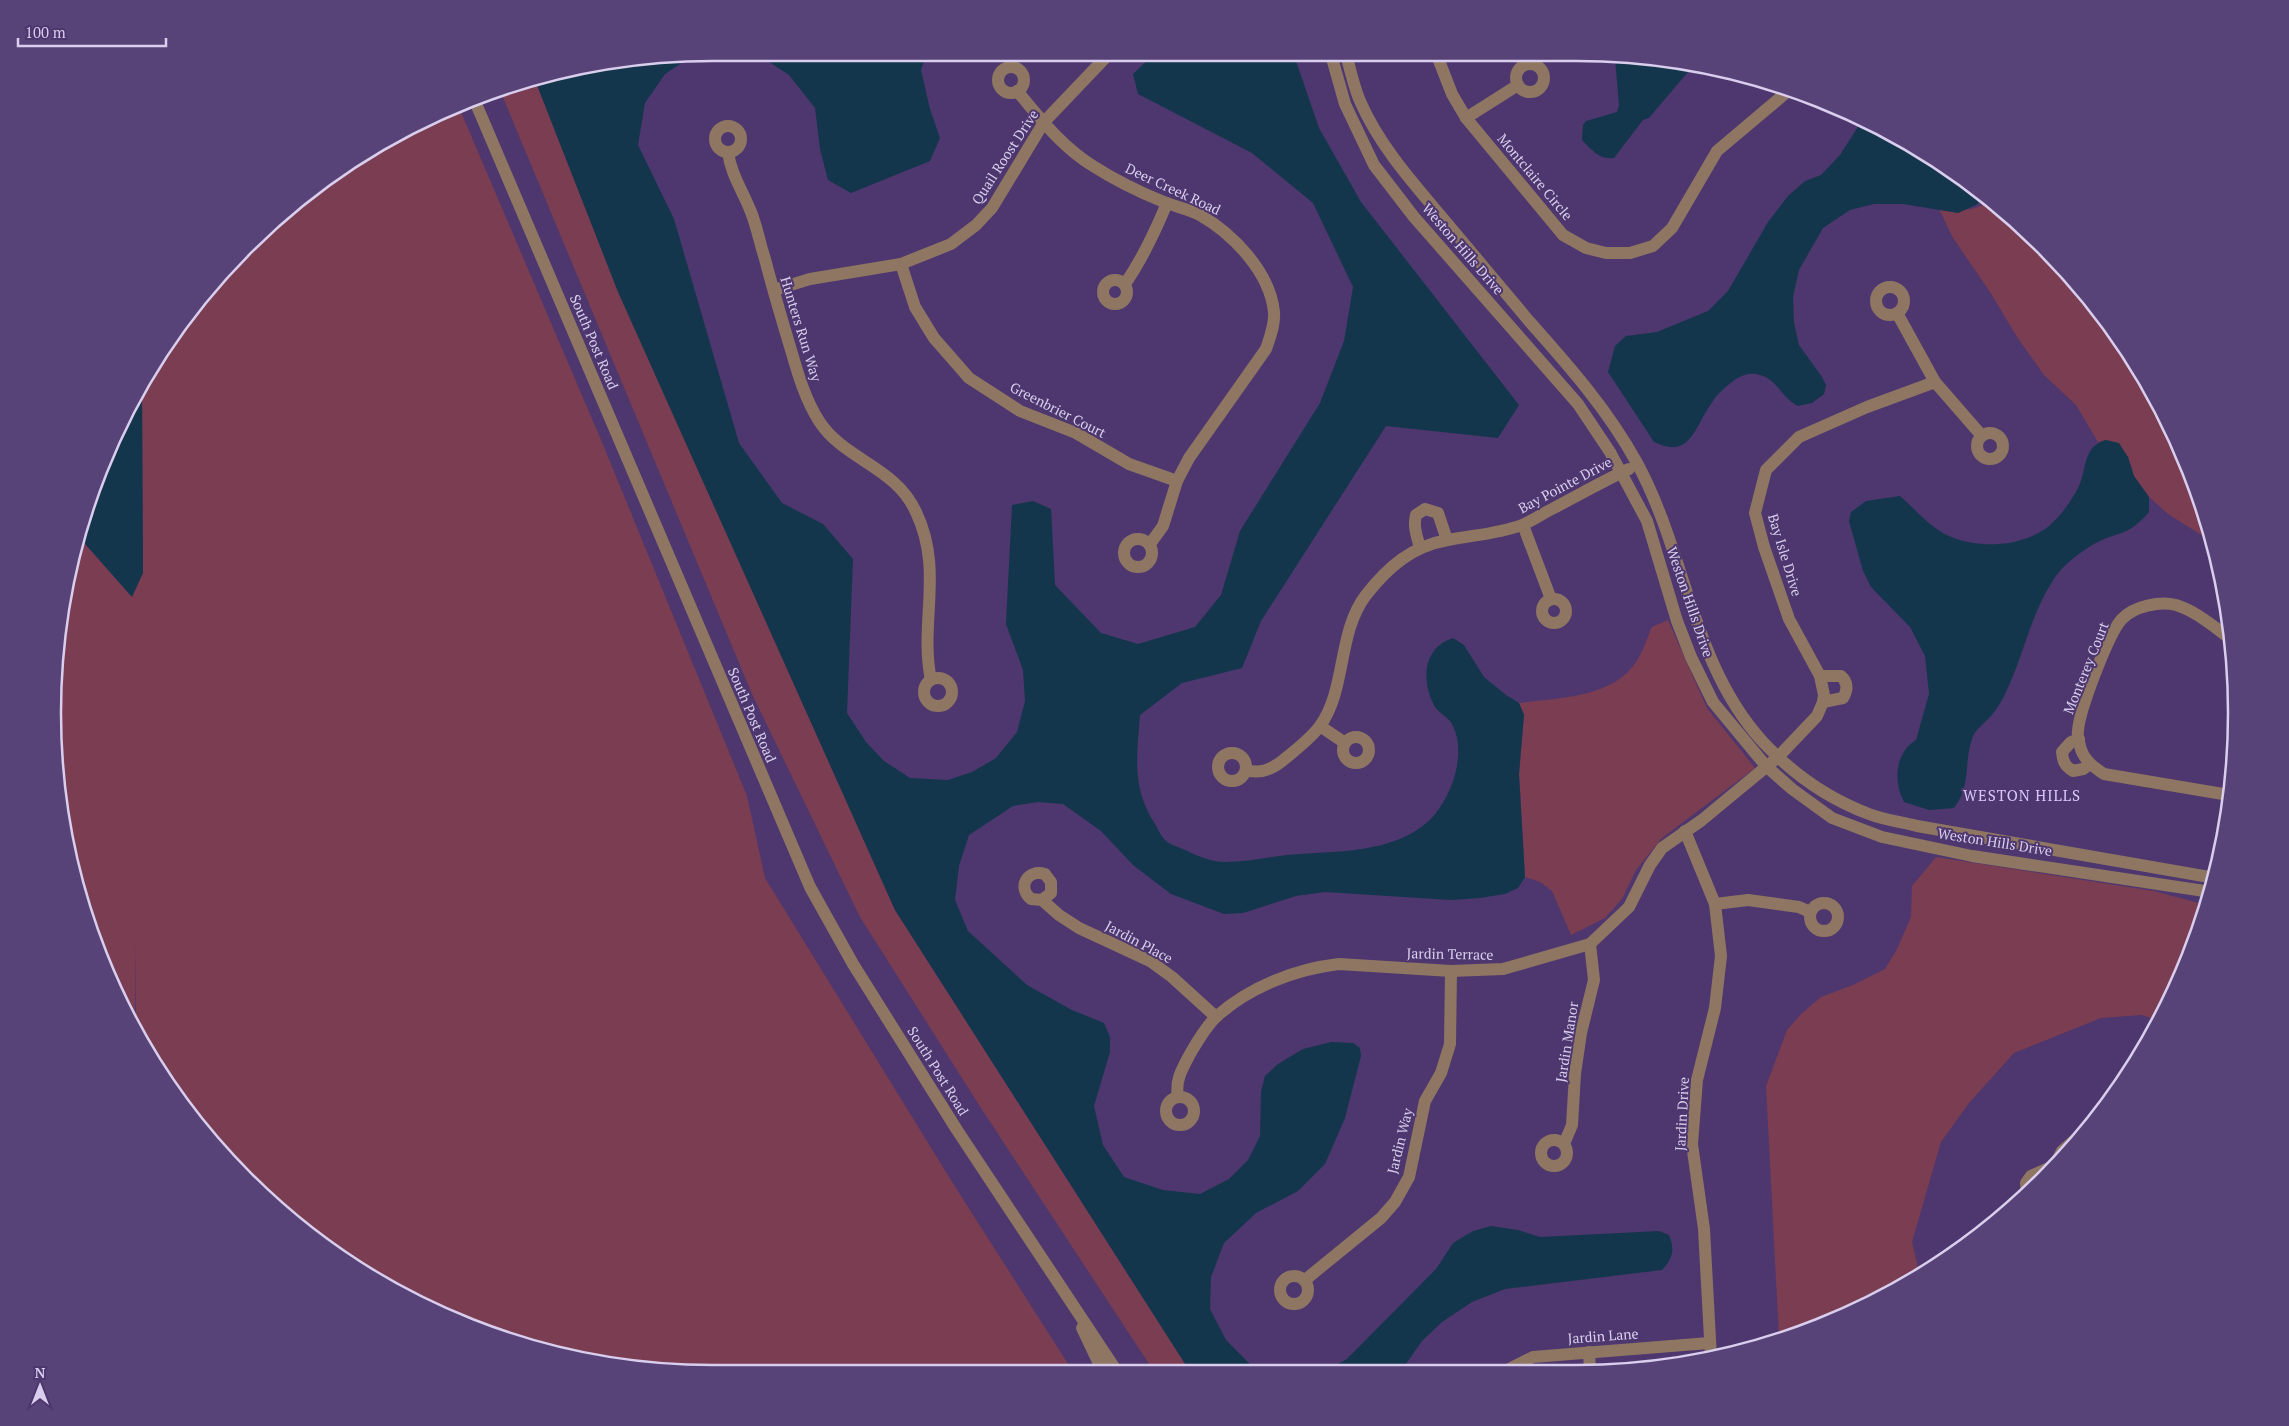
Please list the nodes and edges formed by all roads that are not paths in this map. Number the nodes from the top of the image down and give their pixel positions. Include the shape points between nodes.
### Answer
1 (1102, 61) edge
2 (1333, 61) edge
3 (1348, 61) edge
4 (1439, 61) edge
5 (1518, 85) dead end
6 (1017, 91) dead end
7 (1783, 95) edge
8 (477, 106) edge
9 (1466, 118) junction
10 (1044, 122) junction
11 (728, 152) dead end
12 (1167, 203) junction
13 (900, 264) junction
14 (1124, 284) dead end
15 (774, 290) junction
16 (1897, 313) dead end
17 (1935, 382) junction
18 (1982, 436) dead end
19 (1638, 464) junction
20 (1621, 472) junction
21 (1177, 482) junction
22 (1522, 525) junction
23 (1447, 540) junction
24 (1150, 544) dead end
25 (1420, 548) junction
26 (1551, 599) dead end
27 (2222, 633) edge
28 (1820, 676) junction
29 (931, 680) dead end
30 (1823, 702) junction
31 (1320, 726) junction
32 (2079, 739) junction
33 (1345, 742) dead end
34 (1778, 757) junction
35 (2090, 764) junction
36 (1766, 766) junction
37 (1247, 770) dead end
38 (2222, 794) edge
39 (1685, 830) junction
40 (2207, 877) edge
41 (2203, 891) edge
42 (1042, 900) dead end
43 (1715, 904) junction
44 (1810, 912) dead end
45 (1590, 944) junction
46 (1451, 972) junction
47 (1216, 1017) junction
48 (1178, 1097) dead end
49 (1564, 1144) dead end
50 (2038, 1173) edge
51 (2026, 1184) edge
52 (1305, 1280) dead end
53 (1072, 1305) junction
54 (1709, 1343) junction
55 (1710, 1351) edge
56 (1589, 1352) junction
57 (1590, 1364) edge
58 (1100, 1365) edge
59 (1113, 1365) edge
60 (1516, 1365) edge

1 - 10 street, Quail Roost Drive
2 - 20 street, Weston Hills Drive via 1345,104 1374,165 1414,217 1578,404
3 - 19 street, Weston Hills Drive via 1360,100 1388,152 1572,370 1611,420
4 - 9 street, Montclaire Circle
5 - 9 street
6 - 10 street, Deer Creek Road
7 - 9 street, Montclaire Circle via 1717,151 1672,228 1653,246 1630,253 1606,253 1586,248 1563,235
8 - 53 street, South Post Road via 810,887 853,964 957,1130
10 - 12 street, Deer Creek Road via 1067,148 1093,166 1130,188
10 - 13 street, Quail Roost Drive via 992,208 976,225 951,244
11 - 15 street, Hunters Run Way via 730,168 751,212
12 - 14 street via 1146,251
12 - 21 street, Deer Creek Road via 1198,213 1221,228 1242,248 1270,292 1274,312 1273,329 1266,349 1189,458
13 - 15 street, Quail Roost Drive via 810,279
13 - 21 street, Greenbrier Court via 915,307 934,338 969,378 1020,411 1076,433 1129,464
15 - 29 street, Hunters Run Way via 802,387 818,420 836,442 875,466 899,486 916,511 926,539 931,568 927,659
16 - 17 street
17 - 18 street
17 - 28 street, Bay Isle Drive via 1799,437 1766,470 1756,513 1764,547 1789,619
19 - 20 street, Bay Pointe Drive
19 - 34 street, Weston Hills Drive via 1667,529 1717,671 1734,706
20 - 22 street, Bay Pointe Drive
20 - 36 street, Weston Hills Drive via 1647,521 1691,658 1713,702
21 - 24 street, Deer Creek Road via 1163,526
22 - 23 street, Bay Pointe Drive via 1486,535
22 - 26 street
23 - 25 street, Bay Pointe Drive
23 - 25 street via 1438,513 1425,509 1419,512 1414,528
25 - 31 street, Bay Pointe Drive via 1385,571 1364,598 1349,629 1333,698
27 - 32 street, Monterey Court via 2175,605 2157,604 2140,608 2124,617 2114,630 2082,711
28 - 30 street, Bay Isle Drive
28 - 30 street via 1841,676 1847,687 1843,698
30 - 34 street via 1817,716
31 - 33 street
31 - 37 street, Bay Pointe Drive via 1277,766 1256,773
32 - 35 street, Monterey Court via 2080,748
32 - 35 street via 2062,752 2062,760 2073,771
34 - 36 street, Jardin Terrace
34 - 40 street, Weston Hills Drive via 1809,784 1869,814 1917,826
35 - 38 street via 2104,774
36 - 39 street, Jardin Terrace via 1702,820
36 - 41 street, Weston Hills Drive via 1832,818 1882,837 1972,856
39 - 43 street, Jardin Drive
39 - 45 street, Jardin Terrace via 1662,848 1629,907
42 - 47 street, Jardin Place via 1079,928 1150,961
43 - 44 street via 1748,900 1799,907
43 - 54 street, Jardin Drive via 1721,956 1715,1008 1697,1080 1692,1144 1704,1229
45 - 46 street, Jardin Terrace via 1504,969
45 - 49 street, Jardin Manor via 1594,980 1581,1033 1572,1125
46 - 47 street, Jardin Terrace via 1339,964 1320,966 1265,985
46 - 52 street, Jardin Way via 1450,1044 1441,1073 1426,1101 1409,1177 1396,1202 1381,1218
47 - 48 street, Jardin Terrace via 1197,1042 1180,1074 1176,1085
50 - 51 street via 2031,1176
53 - 58 street, South Post Road
53 - 59 street, South Post Road
54 - 55 street, Jardin Drive
54 - 56 street, Jardin Lane
56 - 57 street
56 - 60 street, Jardin Lane via 1533,1357

